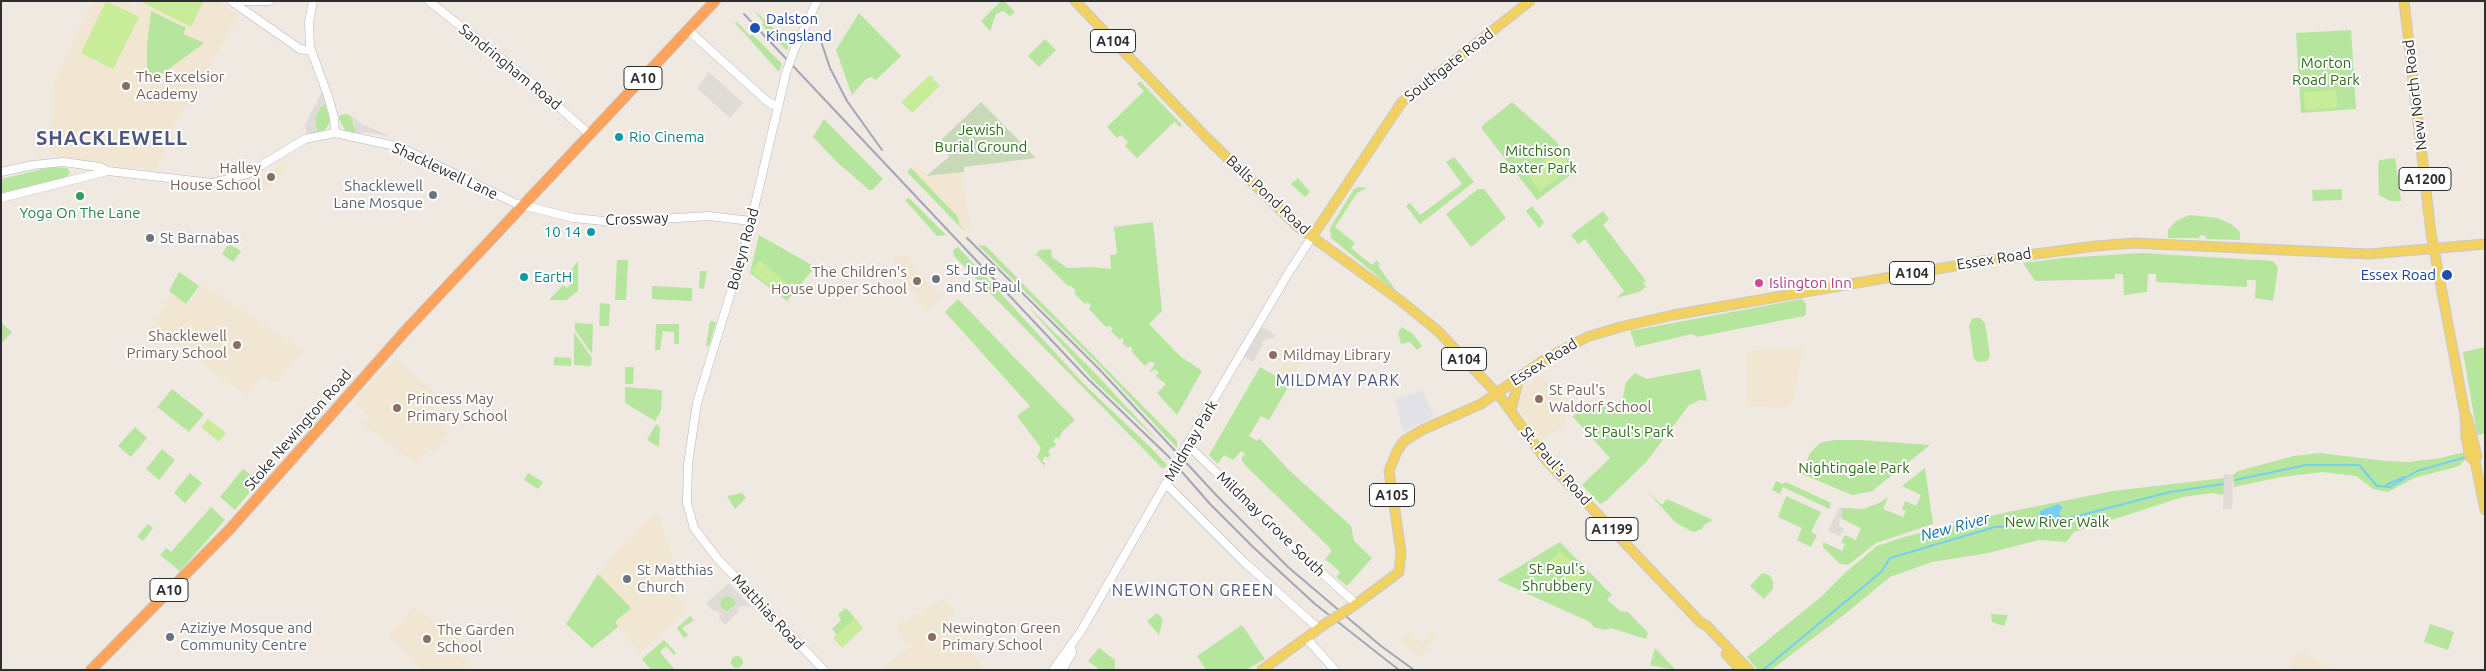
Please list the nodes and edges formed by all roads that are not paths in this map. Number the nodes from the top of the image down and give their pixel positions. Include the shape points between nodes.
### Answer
1 (232, 1) edge
2 (269, 1) edge
3 (313, 1) edge
4 (429, 1) edge
5 (817, 1) edge
6 (1075, 1) edge
7 (1530, 1) edge
8 (2404, 1) edge
9 (246, 2) edge
10 (714, 2) edge
11 (688, 30) junction
12 (311, 51) junction
13 (777, 106) junction
14 (335, 133) junction
15 (589, 134) junction
16 (72, 163) junction
17 (108, 171) junction
18 (1, 172) edge
19 (72, 180) junction
20 (1, 198) edge
21 (524, 206) junction
22 (751, 221) junction
23 (1312, 237) junction
24 (2485, 244) edge
25 (2434, 248) junction
26 (1519, 378) junction
27 (1496, 393) junction
28 (1511, 410) junction
29 (1185, 447) junction
30 (1166, 484) junction
31 (687, 501) joint
32 (2485, 510) edge
33 (1354, 605) junction
34 (1701, 624) junction
35 (1322, 627) junction
36 (1306, 638) junction
37 (1071, 647) junction
38 (91, 670) edge
39 (824, 670) edge
40 (1053, 670) edge
41 (1062, 670) edge
42 (1262, 670) edge
43 (1335, 670) edge
44 (1741, 670) edge
45 (1749, 670) edge

1 - 12 street via 300,50
2 - 9 street
3 - 12 street via 309,22
4 - 15 street, Sandringham Road via 529,80
5 - 13 street, Boleyn Road, bridge via 795,48
6 - 23 main road, Balls Pond Road / A104 via 1206,137
7 - 23 main road, Southgate Road via 1402,102
8 - 25 main road, New North Road / A1200
10 - 11 highway, A10
11 - 13 street via 768,102
11 - 15 highway, A10
12 - 14 street via 329,99
13 - 22 street, Boleyn Road
14 - 17 street, Shacklewell Lane via 300,141 247,174 228,181 202,183
14 - 21 street, Shacklewell Lane via 400,147
15 - 21 highway, A10
16 - 17 street, Shacklewell Lane
16 - 18 street, Shacklewell Lane via 39,164
16 - 19 street via 75,172
17 - 19 street, Shacklewell Lane
19 - 20 street, Shacklewell Lane
21 - 22 street, Crossway via 604,222 708,216
21 - 38 highway, Stoke Newington Road / A10 via 408,329 237,521
22 - 31 street, Boleyn Road via 698,403 688,464
23 - 27 main road, Balls Pond Road / A104 via 1431,324
23 - 29 street, Mildmay Park
24 - 25 main road, Essex Road / A104
25 - 26 main road, Essex Road / A104 via 2353,254 2134,244 2017,255 1626,325 1582,338
25 - 32 main road, A1200 via 2465,414 2472,429
26 - 27 main road, Essex Road / A104
26 - 28 main road
27 - 28 main road, St. Paul's Road / A1199
27 - 33 main road, A105 via 1481,404 1413,435 1400,446 1389,472 1401,565 1399,572
28 - 34 main road, St. Paul's Road / A1199 via 1546,460
29 - 30 street, Mildmay Park, bridge
29 - 33 street, Mildmay Grove South
30 - 35 street via 1244,562
30 - 37 street, Mildmay Park
31 - 39 street, Matthias Road via 694,528 717,558
33 - 35 main road, A105, bridge
34 - 44 main road, St. Paul's Road / A1199
34 - 45 main road, St. Paul's Road / A1199 via 1707,626
35 - 36 main road, A105
36 - 42 main road, A105
36 - 43 street
37 - 40 street, Mildmay Park
37 - 41 street, Mildmay Park via 1072,653

